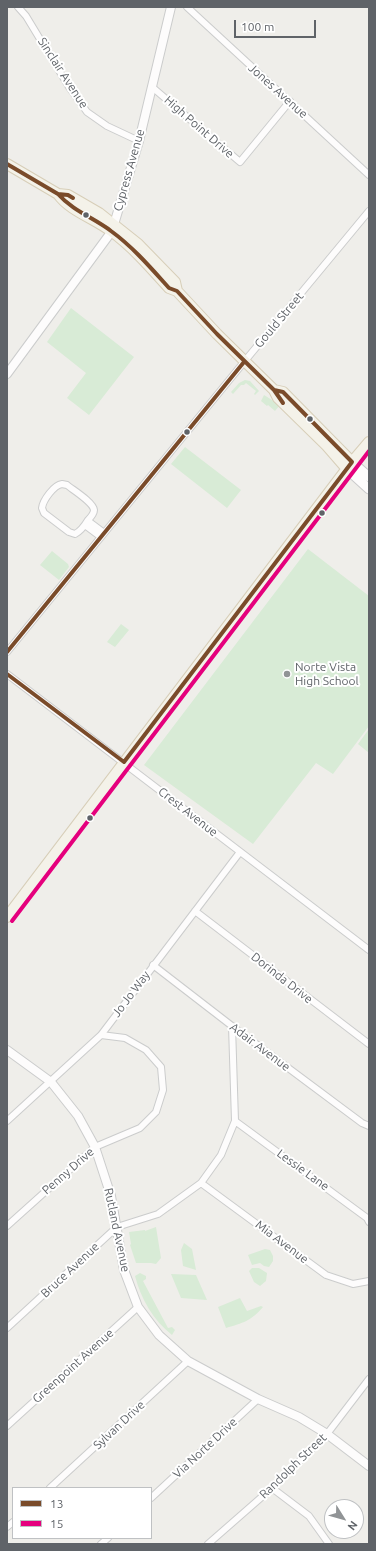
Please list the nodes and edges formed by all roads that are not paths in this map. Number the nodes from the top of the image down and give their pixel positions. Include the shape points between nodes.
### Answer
1 (18, 7) edge
2 (171, 7) edge
3 (187, 7) edge
4 (152, 86) junction
5 (290, 101) junction
6 (139, 141) junction
7 (7, 164) edge
8 (369, 175) edge
9 (369, 211) edge
10 (113, 228) junction
11 (244, 362) junction
12 (7, 374) edge
13 (369, 442) edge
14 (350, 465) junction
15 (369, 478) edge
16 (369, 489) edge
17 (86, 523) junction
18 (102, 535) junction
19 (7, 652) edge
20 (7, 674) edge
21 (124, 762) junction
22 (240, 852) junction
23 (195, 911) junction
24 (7, 916) edge
25 (369, 950) edge
26 (153, 965) junction
27 (232, 1026) junction
28 (101, 1035) junction
29 (369, 1044) edge
30 (7, 1050) edge
31 (51, 1082) junction
32 (7, 1121) edge
33 (235, 1121) junction
34 (369, 1126) edge
35 (95, 1147) junction
36 (201, 1183) junction
37 (369, 1222) edge
38 (7, 1226) edge
39 (117, 1226) junction
40 (369, 1281) edge
41 (138, 1307) junction
42 (7, 1328) edge
43 (188, 1361) junction
44 (369, 1379) edge
45 (258, 1399) junction
46 (7, 1426) edge
47 (327, 1434) junction
48 (369, 1466) edge
49 (51, 1487) edge
50 (272, 1488) junction
51 (152, 1497) edge
52 (210, 1542) edge
53 (218, 1544) edge
54 (329, 1544) edge

1 - 6 street, Sinclair Avenue via 87,112 107,126
2 - 4 street, Cypress Avenue
3 - 5 street, Jones Avenue
4 - 5 street, High Point Drive via 240,162
4 - 6 street, Cypress Avenue
5 - 8 street, Jones Avenue
6 - 10 street, Cypress Avenue
7 - 10 main road via 58,194 68,195 99,213
9 - 11 street, Gould Street
10 - 11 main road via 138,244 175,282 177,291
10 - 12 street, Cypress Avenue
11 - 14 main road via 327,446
11 - 18 street, Gould Street
13 - 14 main road
14 - 15 main road
14 - 16 main road
14 - 21 main road
17 - 17 street via 94,513 91,503 67,485 58,485 44,502 43,510 69,532 76,534
17 - 18 street
18 - 19 street, Gould Street
20 - 21 street, Crest Avenue
21 - 22 street, Crest Avenue
21 - 24 main road
22 - 23 street, Jo Jo Way
22 - 25 street, Crest Avenue
23 - 26 street, Jo Jo Way
23 - 29 street, Dorinda Drive
26 - 27 street, Adair Avenue
26 - 28 street, Jo Jo Way
27 - 33 street, Bruce Avenue
27 - 34 street, Adair Avenue
28 - 31 street, Jo Jo Way
28 - 35 street, Penny Drive via 125,1038 146,1050 161,1067 164,1090 156,1112 140,1128
30 - 31 street, Rutland Avenue
31 - 32 street, Jo Jo Way
31 - 35 street, Rutland Avenue via 78,1116
33 - 36 street, Bruce Avenue via 221,1155
33 - 37 street, Lessie Lane
35 - 38 street, Penny Drive
35 - 39 street, Rutland Avenue via 111,1196
36 - 39 street, Bruce Avenue via 158,1214
36 - 40 street, Mia Avenue via 326,1275 353,1284
39 - 41 street, Rutland Avenue via 124,1270
39 - 42 street, Bruce Avenue
41 - 43 street, Rutland Avenue via 159,1334
41 - 46 street, Greenpoint Avenue
43 - 45 street, Rutland Avenue
43 - 49 street, Sylvan Drive
44 - 47 street, Randolph Street
45 - 47 street, Rutland Avenue via 299,1417
45 - 51 street, Via Norte Drive
47 - 48 street, Rutland Avenue
47 - 50 street, Randolph Street
50 - 52 street, Randolph Street
50 - 54 street via 309,1516
52 - 53 street

